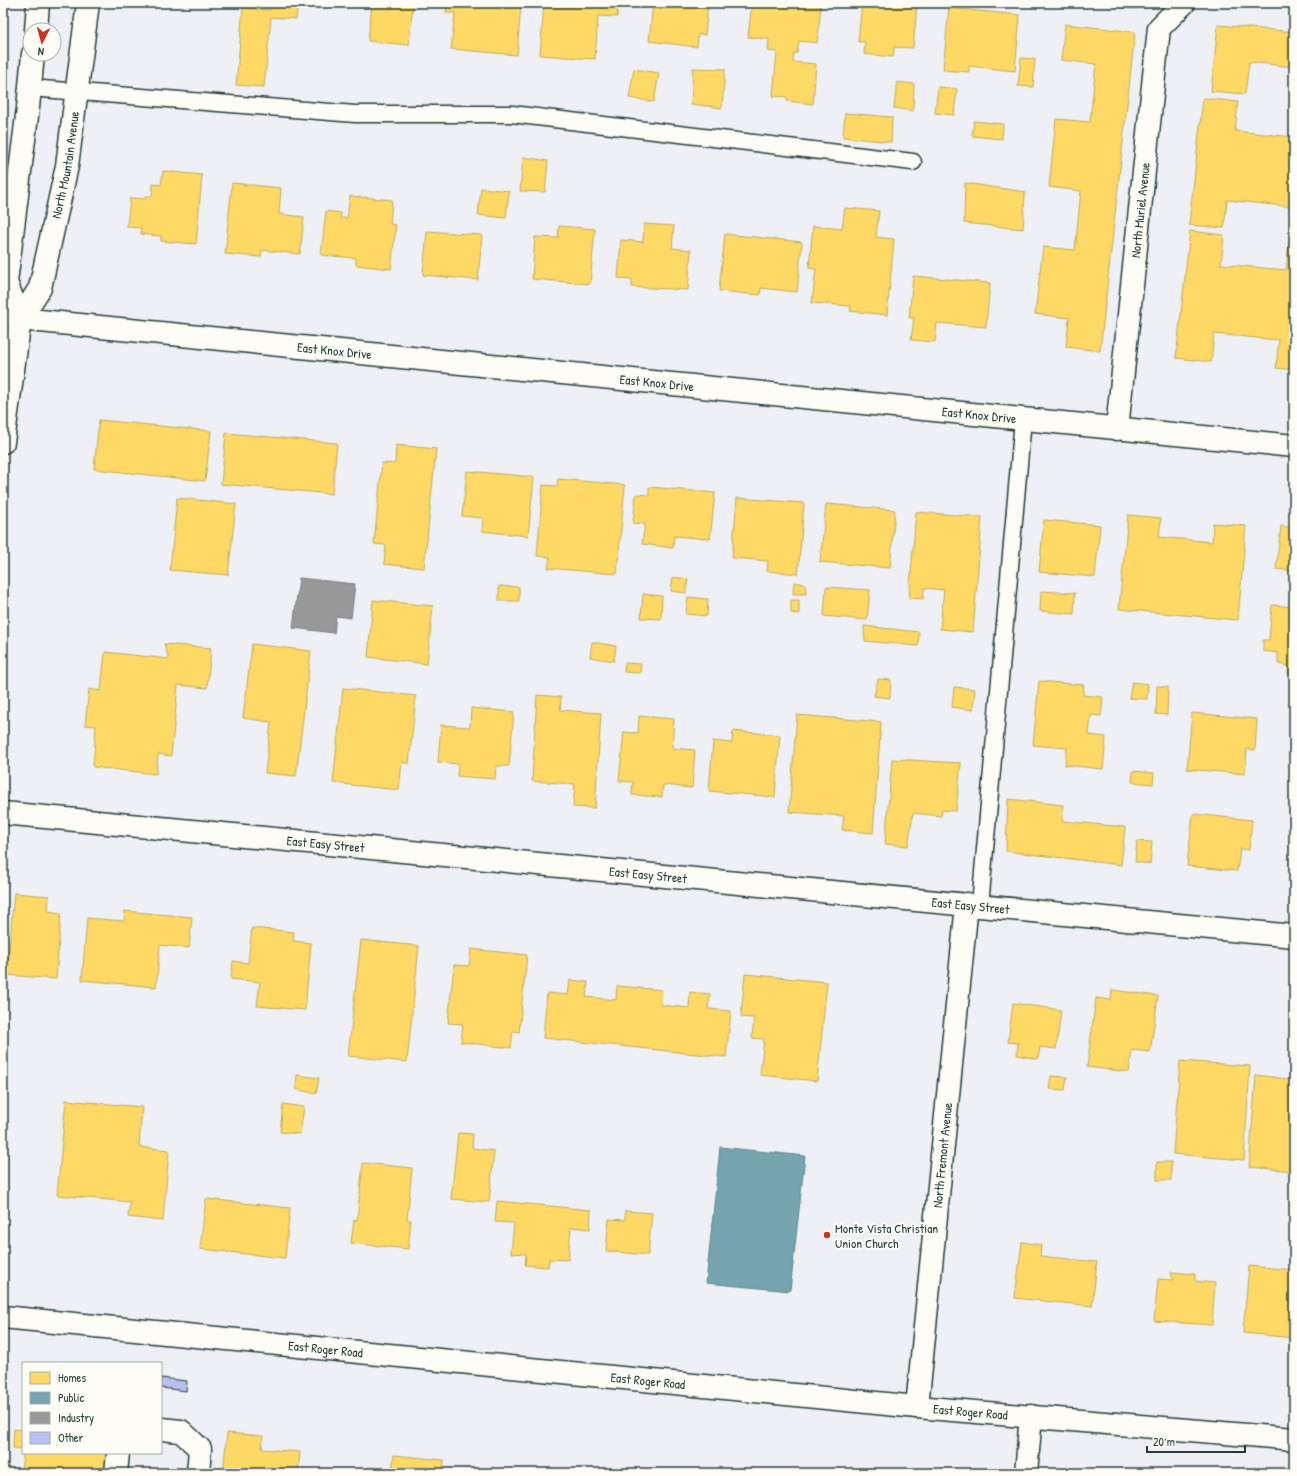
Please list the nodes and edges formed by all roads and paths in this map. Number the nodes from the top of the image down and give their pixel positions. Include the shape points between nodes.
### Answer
1 (38, 3) edge
2 (88, 3) edge
3 (1184, 3) edge
4 (37, 22) edge
5 (32, 62) edge
6 (30, 88) junction
7 (76, 91) junction
8 (913, 162) dead end
9 (11, 318) edge
10 (1023, 419) junction
11 (1117, 428) junction
12 (3, 442) edge
13 (1294, 446) edge
14 (3, 813) edge
15 (974, 905) junction
16 (1294, 936) edge
17 (3, 1317) edge
18 (917, 1406) junction
19 (1031, 1416) junction
20 (162, 1429) edge
21 (1294, 1440) edge
22 (118, 1454) edge
23 (116, 1473) edge
24 (198, 1473) edge
25 (1026, 1473) edge

1 - 4 street
2 - 7 street, North Mountain Avenue
3 - 11 street, North Muriel Avenue via 1159,28
5 - 6 street, North Mountain Avenue
6 - 7 lane
6 - 9 street, North Mountain Avenue via 6,282
7 - 8 lane via 355,114 512,114
7 - 9 street, North Mountain Avenue via 67,166 40,288
9 - 10 street, East Knox Drive
9 - 12 street, North Mountain Avenue
10 - 11 street, East Knox Drive
10 - 15 lane
11 - 13 street, East Knox Drive
14 - 15 street, East Easy Street
15 - 16 street, East Easy Street
15 - 18 street, North Fremont Avenue
17 - 18 street, East Roger Road
18 - 19 street, East Roger Road
19 - 21 street, East Roger Road
19 - 25 street
20 - 24 street via 181,1431 200,1450
22 - 23 street

